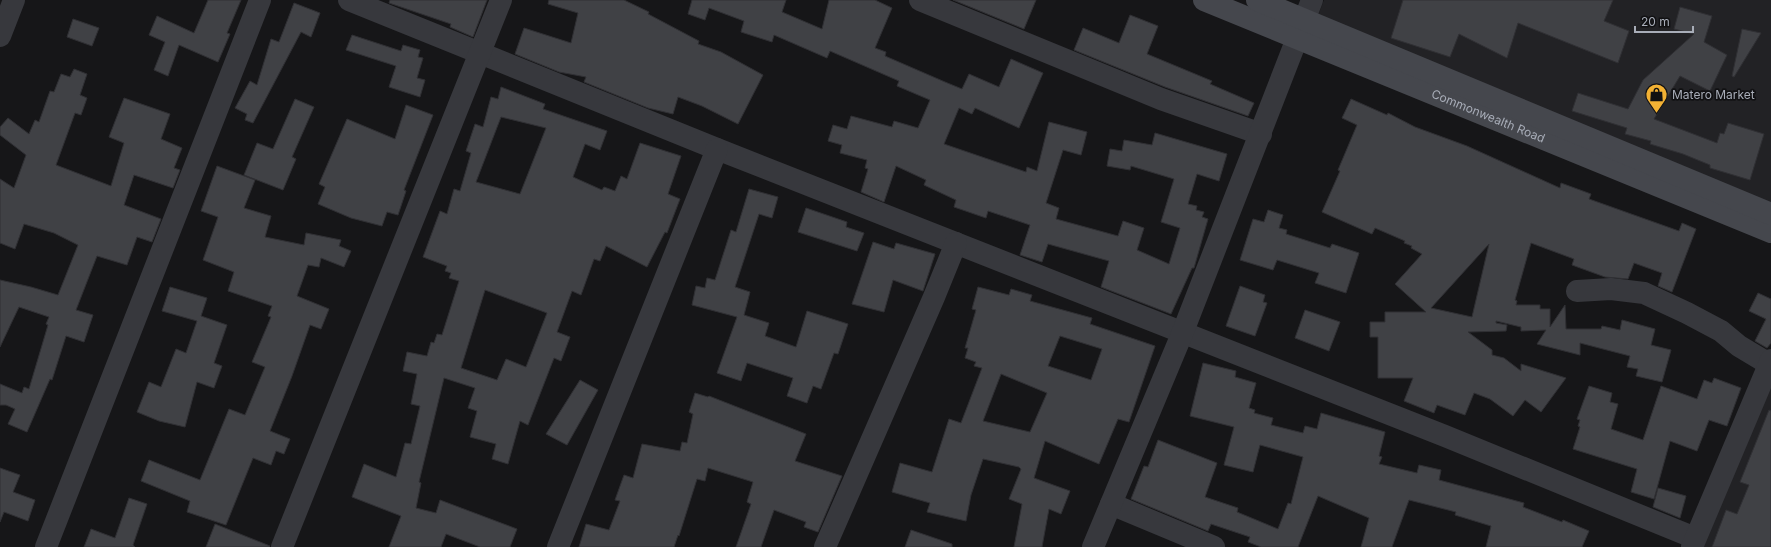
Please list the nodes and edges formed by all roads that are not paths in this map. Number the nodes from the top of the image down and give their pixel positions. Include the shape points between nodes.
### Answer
1 (14, 0) edge
2 (260, 0) edge
3 (349, 0) edge
4 (501, 0) edge
5 (920, 0) edge
6 (1204, 0) edge
7 (1257, 0) edge
8 (1312, 0) edge
9 (1300, 29) junction
10 (0, 36) edge
11 (480, 54) junction
12 (1261, 134) junction
13 (717, 149) junction
14 (1771, 214) edge
15 (1771, 232) edge
16 (956, 242) junction
17 (1576, 291) dead end
18 (1182, 334) junction
19 (1770, 362) edge
20 (1111, 504) junction
21 (1694, 543) edge
22 (46, 547) edge
23 (282, 547) edge
24 (558, 547) edge
25 (825, 547) edge
26 (1093, 547) edge
27 (1214, 547) edge

1 - 10 street
2 - 22 street
3 - 11 street
4 - 11 street
5 - 12 street via 1161,99
6 - 9 main road, Commonwealth Road
7 - 9 main road, Commonwealth Road
8 - 9 street
9 - 12 street
9 - 14 main road, Commonwealth Road
9 - 15 main road, Commonwealth Road
11 - 13 street
11 - 23 street
12 - 18 street
13 - 16 street
13 - 24 street
16 - 18 street
16 - 25 street
17 - 19 street via 1611,289 1644,293 1721,331 1739,346
18 - 20 street
18 - 21 street via 1445,436
19 - 21 street
20 - 26 street
20 - 27 street

